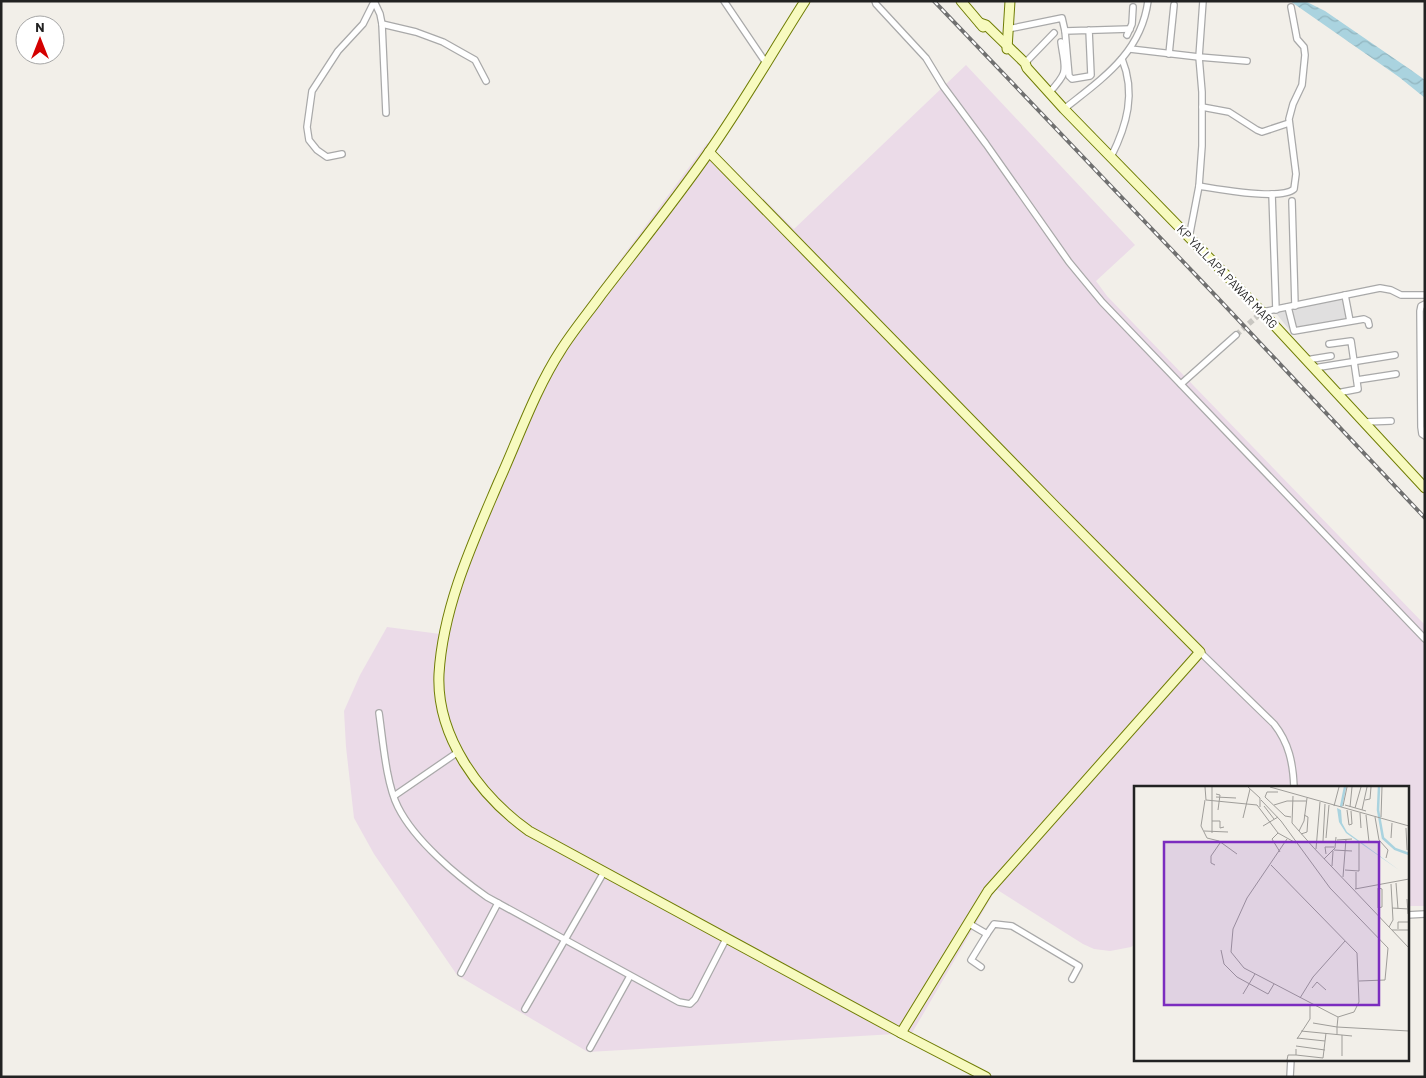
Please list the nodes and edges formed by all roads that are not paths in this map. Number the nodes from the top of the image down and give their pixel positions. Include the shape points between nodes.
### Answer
1 (374, 1) edge
2 (724, 1) edge
3 (805, 1) edge
4 (869, 1) edge
5 (961, 1) edge
6 (1010, 1) edge
7 (1148, 1) edge
8 (1202, 1) edge
9 (877, 2) edge
10 (1174, 6) dead end
11 (1134, 7) dead end
12 (1291, 7) dead end
13 (382, 24) junction
14 (1130, 28) junction
15 (1008, 29) junction
16 (1089, 30) junction
17 (1065, 31) junction
18 (1054, 33) dead end
19 (1127, 36) dead end
20 (1061, 42) dead end
21 (1007, 47) junction
22 (1130, 49) junction
23 (1169, 54) junction
24 (1199, 58) junction
25 (1122, 59) junction
26 (1246, 61) dead end
27 (766, 63) junction
28 (1026, 66) junction
29 (486, 81) dead end
30 (1050, 93) junction
31 (1202, 108) junction
32 (1064, 109) junction
33 (386, 113) dead end
34 (1290, 124) junction
35 (710, 152) junction
36 (342, 154) dead end
37 (1111, 157) junction
38 (1199, 186) junction
39 (1272, 194) junction
40 (1292, 201) dead end
41 (1189, 238) junction
42 (1425, 294) edge
43 (1345, 295) junction
44 (1425, 304) edge
45 (1295, 306) junction
46 (1288, 307) junction
47 (1276, 310) junction
48 (1262, 312) junction
49 (1350, 321) junction
50 (1369, 325) dead end
51 (1236, 336) tunnel mouth
52 (1329, 344) dead end
53 (1423, 352) edge
54 (1395, 355) dead end
55 (1331, 356) dead end
56 (1306, 360) junction
57 (1354, 361) junction
58 (1314, 368) junction
59 (1396, 374) dead end
60 (1357, 380) junction
61 (1180, 384) junction
62 (1337, 394) junction
63 (1423, 397) edge
64 (1391, 421) dead end
65 (1364, 422) junction
66 (1425, 436) edge
67 (1425, 488) edge
68 (1425, 639) edge
69 (1200, 652) junction
70 (379, 713) dead end
71 (458, 752) junction
72 (1294, 786) edge
73 (394, 796) junction
74 (604, 872) junction
75 (498, 903) junction
76 (1425, 914) edge
77 (1408, 915) edge
78 (968, 923) junction
79 (987, 934) junction
80 (726, 939) junction
81 (564, 940) junction
82 (981, 968) dead end
83 (462, 973) dead end
84 (630, 976) junction
85 (1072, 978) dead end
86 (525, 1008) dead end
87 (901, 1034) junction
88 (590, 1048) dead end
89 (1291, 1060) edge
90 (972, 1073) edge
91 (986, 1077) edge
92 (1290, 1077) edge

1 - 13 street
1 - 36 street via 362,24 338,51 312,91 307,127 309,140 327,157
2 - 27 street
3 - 27 street
4 - 9 street
5 - 21 street, KP YALLAPA PAWAR MARG
6 - 15 street
7 - 22 street via 1137,38
8 - 24 street
9 - 61 street via 926,58 1069,262 1102,302
10 - 23 street
11 - 14 street
12 - 34 street via 1297,39 1304,47 1305,55 1302,85 1293,104
13 - 29 street via 443,42 475,60
13 - 33 street
14 - 16 street
14 - 19 street
15 - 17 street via 1062,18
15 - 21 street
16 - 17 street
16 - 17 street via 1091,75 1072,80
18 - 28 street
20 - 30 street via 1064,76
21 - 28 street, KP YALLAPA PAWAR MARG
22 - 23 street
22 - 25 street
23 - 24 street
24 - 26 street
24 - 31 street
25 - 32 street via 1105,77
25 - 37 street via 1128,75 1129,100 1120,140
27 - 35 street
28 - 30 street, KP YALLAPA PAWAR MARG
30 - 32 street, KP YALLAPA PAWAR MARG
31 - 34 street via 1229,112 1262,132
31 - 38 street
32 - 37 street, KP YALLAPA PAWAR MARG
34 - 39 street via 1296,187 1290,193
35 - 69 street
35 - 71 street via 560,351 530,409 473,541 446,625 439,675 441,703
37 - 41 street, KP YALLAPA PAWAR MARG
38 - 39 street
38 - 41 street
39 - 47 street
40 - 45 street
41 - 48 street, KP YALLAPA PAWAR MARG
42 - 43 street via 1400,295 1380,288
43 - 45 street
43 - 49 street
44 - 53 street via 1420,311
45 - 46 street
46 - 47 street
46 - 49 street via 1294,332
47 - 48 street
48 - 56 street, KP YALLAPA PAWAR MARG
49 - 50 street via 1366,319
51 - 61 street
52 - 57 street via 1351,341
53 - 63 street
54 - 57 street
55 - 56 street
56 - 58 street, KP YALLAPA PAWAR MARG
57 - 58 street
57 - 60 street
58 - 62 street, KP YALLAPA PAWAR MARG
59 - 60 street
60 - 62 street via 1358,389
61 - 68 street
62 - 65 street, KP YALLAPA PAWAR MARG
63 - 66 street via 1421,426
64 - 65 street
65 - 67 street, KP YALLAPA PAWAR MARG
69 - 72 street via 1282,734 1291,757
69 - 78 street via 988,891
70 - 73 street
71 - 73 street
71 - 74 street via 490,797 511,818
73 - 75 street via 406,820 424,842 466,882
74 - 80 street
74 - 81 street
75 - 81 street
75 - 83 street
76 - 77 street
78 - 79 street
78 - 87 street
79 - 82 street via 971,960
79 - 85 street via 994,924 1012,926 1079,966
80 - 84 street via 690,1004 679,1002
80 - 87 street
81 - 84 street
81 - 86 street
84 - 88 street
87 - 90 street
89 - 92 street
90 - 91 street

